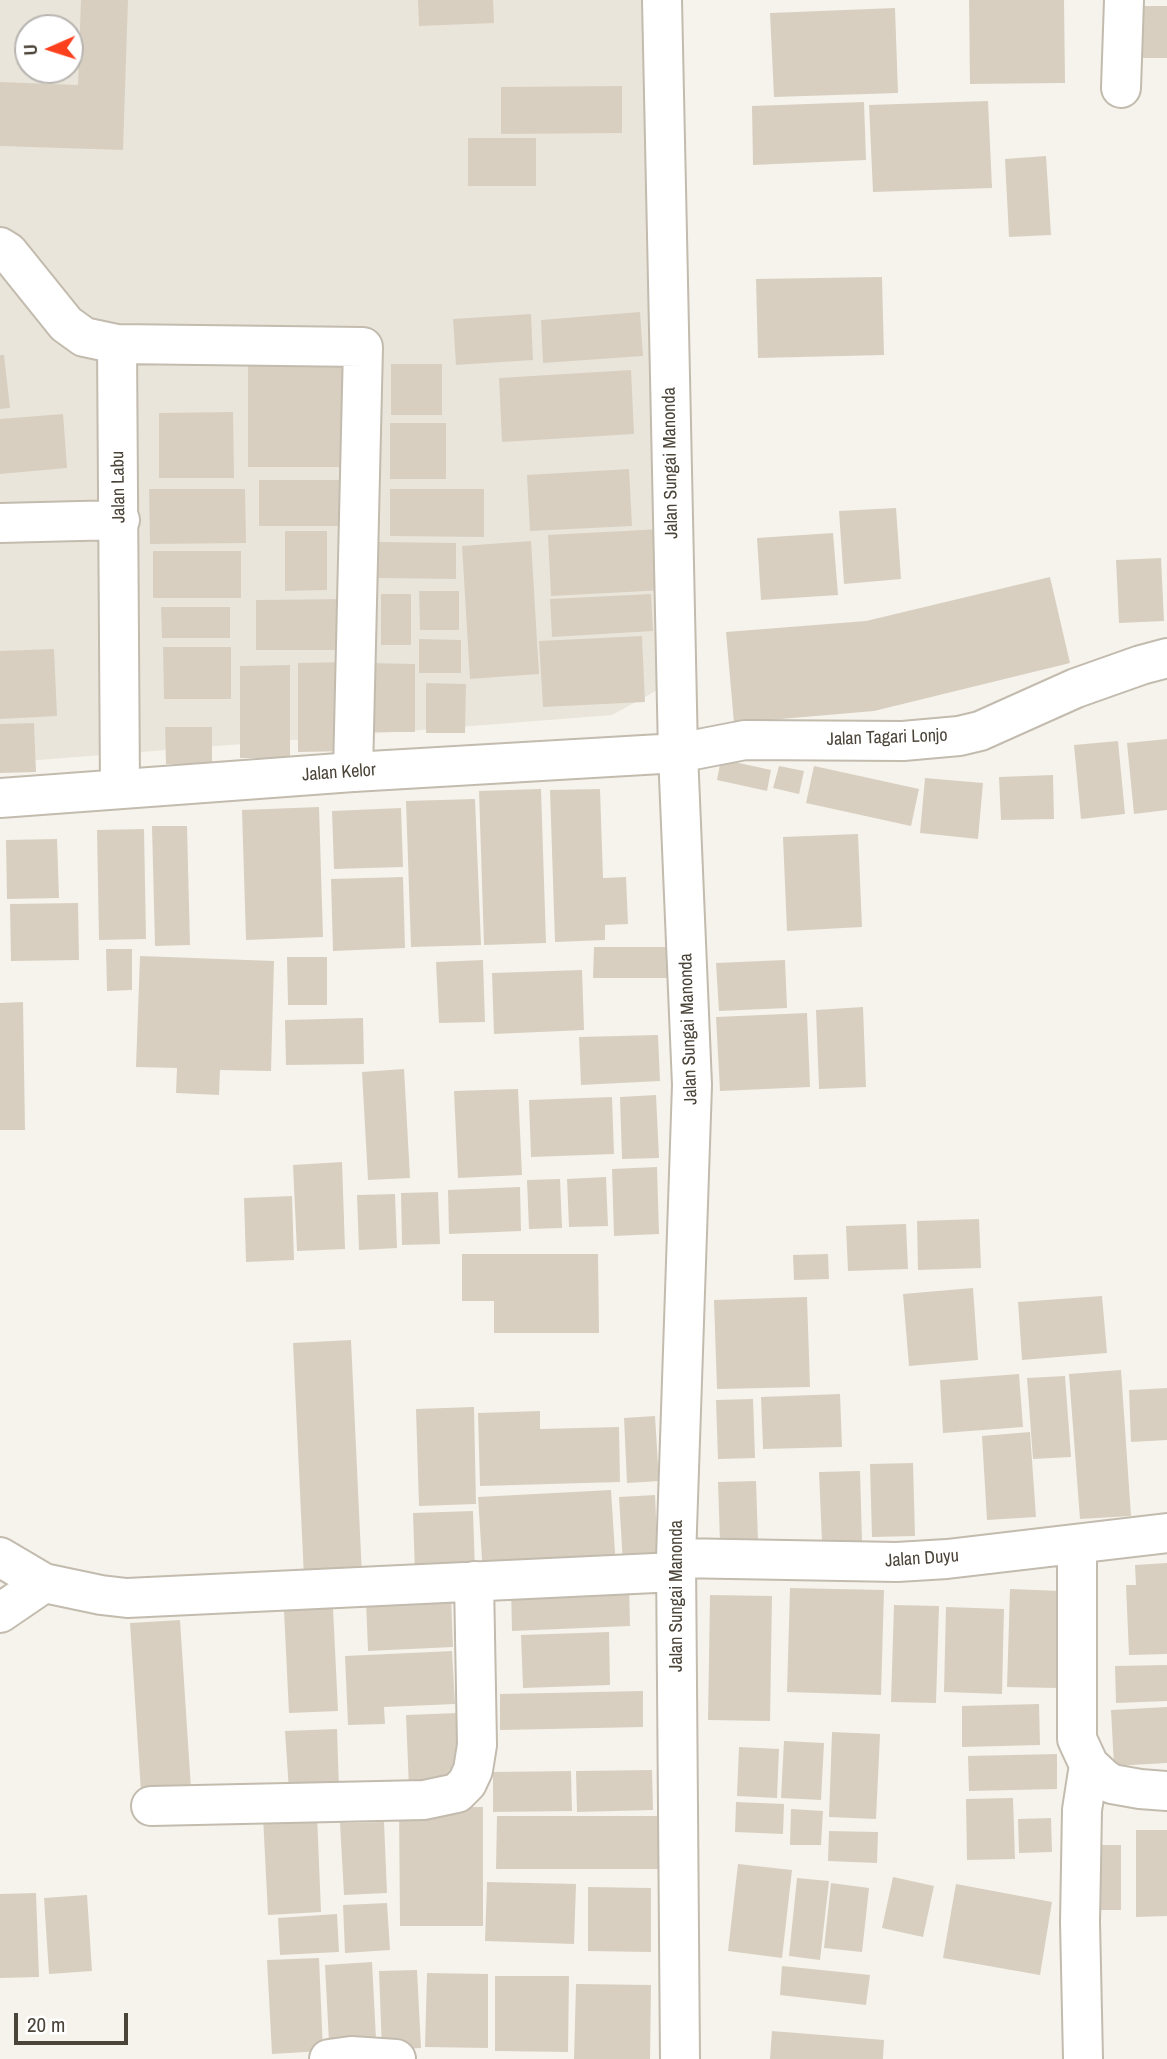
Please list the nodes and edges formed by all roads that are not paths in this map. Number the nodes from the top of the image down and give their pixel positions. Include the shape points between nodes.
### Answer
1 (662, 0) edge
2 (1124, 0) edge
3 (1121, 88) dead end
4 (0, 247) edge
5 (117, 344) junction
6 (120, 520) junction
7 (0, 523) edge
8 (1167, 658) edge
9 (678, 753) junction
10 (353, 772) junction
11 (120, 788) junction
12 (0, 798) edge
13 (1167, 1533) edge
14 (1077, 1545) junction
15 (0, 1557) edge
16 (676, 1565) junction
17 (474, 1581) junction
18 (44, 1583) junction
19 (0, 1613) edge
20 (1089, 1765) junction
21 (1167, 1791) edge
22 (151, 1806) dead end
23 (329, 2059) edge
24 (396, 2059) edge
25 (680, 2059) edge
26 (1083, 2059) edge

1 - 9 street, Jalan Sungai Manonda
2 - 3 street
4 - 5 street via 66,324 84,337
5 - 6 street, Jalan Labu
5 - 10 street via 363,347
6 - 7 street
6 - 11 street, Jalan Labu
8 - 9 street, Jalan Tagari Lonjo via 1076,688 959,736 903,741 745,740
9 - 10 street, Jalan Kelor
9 - 16 street, Jalan Sungai Manonda via 692,1084
10 - 11 street, Jalan Kelor
11 - 12 street, Jalan Kelor
13 - 14 street, Jalan Duyu
14 - 16 street, Jalan Duyu via 897,1562
14 - 20 street via 1077,1739
15 - 18 street, Jalan Duyu
16 - 17 street, Jalan Duyu
16 - 25 street, Jalan Sungai Manonda
17 - 18 street, Jalan Duyu via 139,1598
17 - 22 street via 477,1745 473,1770 457,1793 425,1800
18 - 19 street
20 - 21 street via 1112,1784
20 - 26 street via 1082,1810
23 - 24 street

